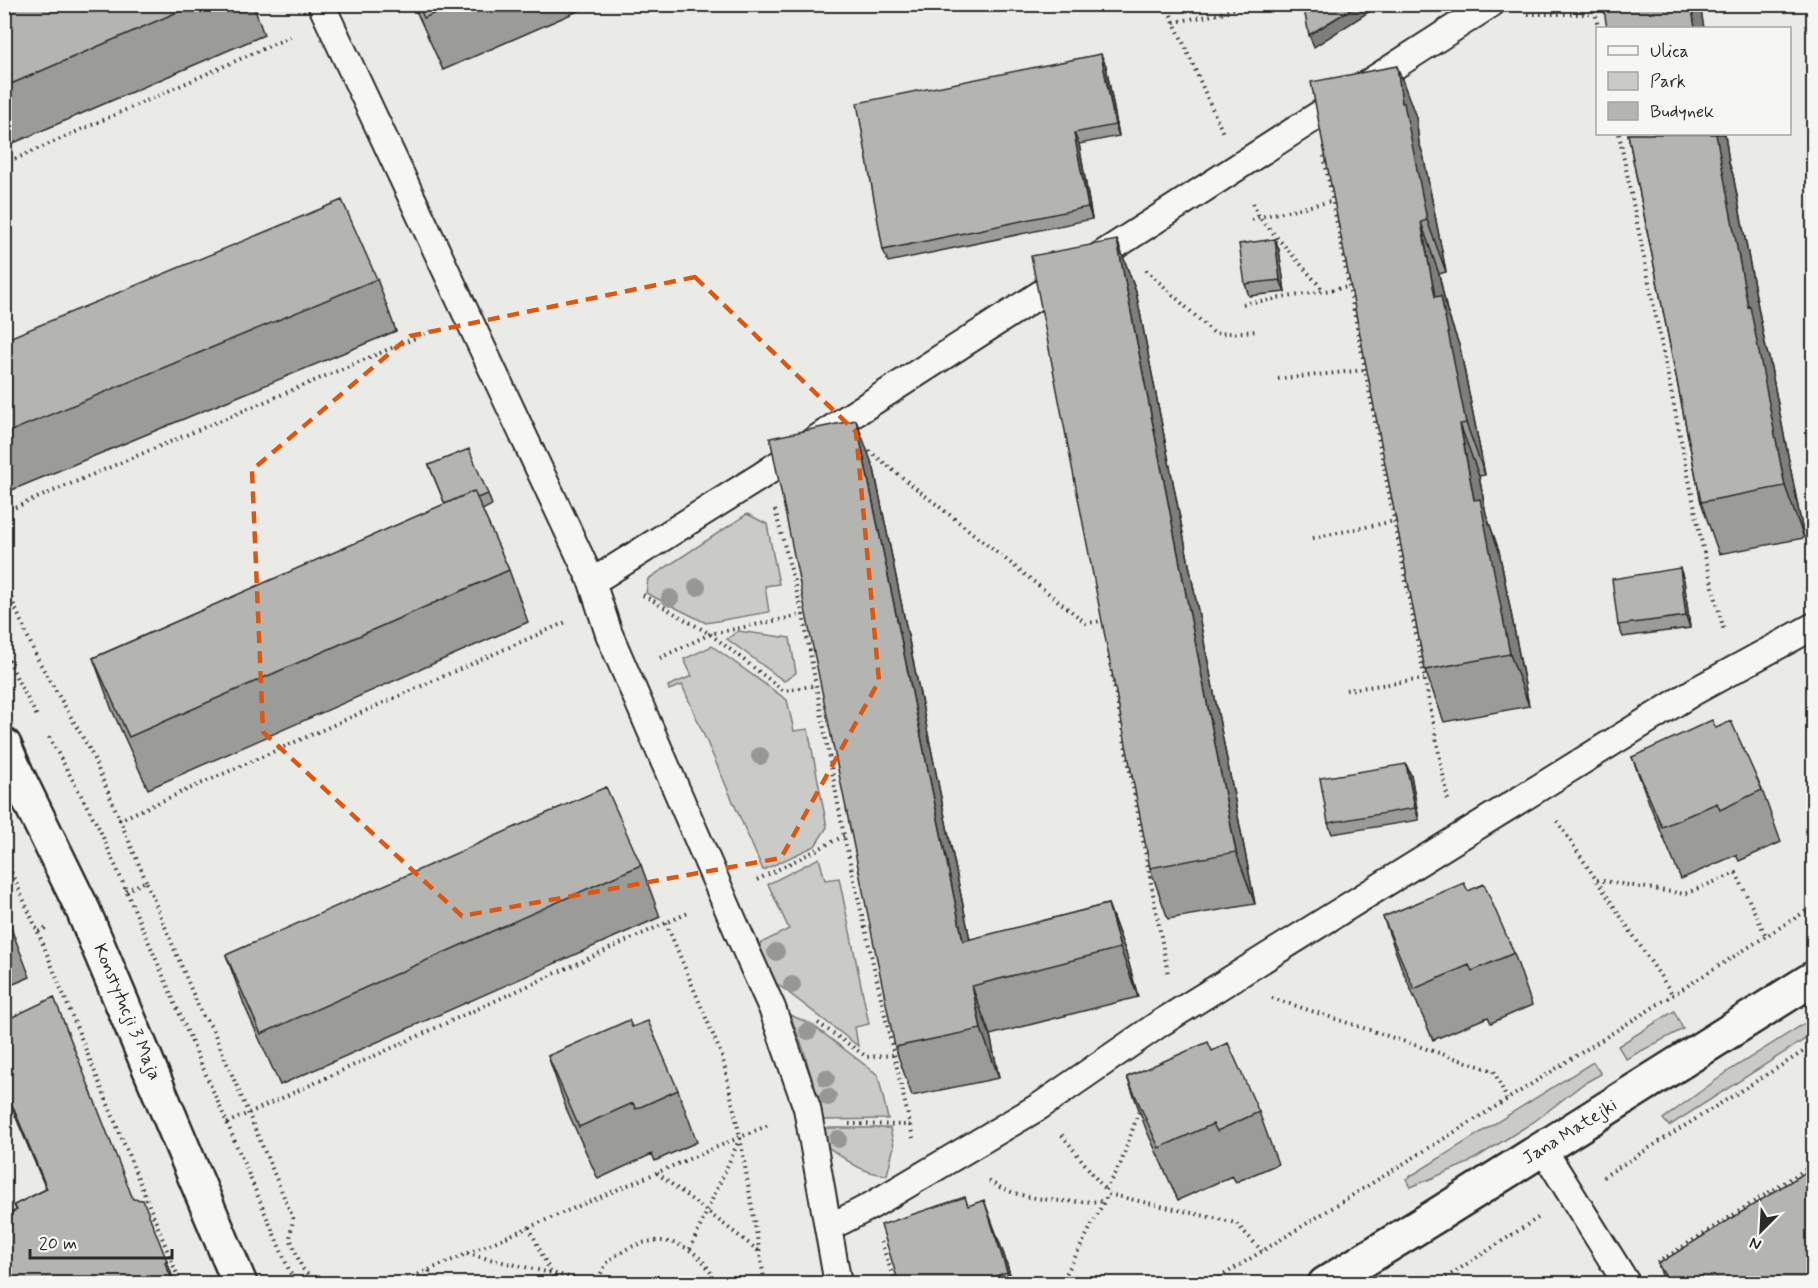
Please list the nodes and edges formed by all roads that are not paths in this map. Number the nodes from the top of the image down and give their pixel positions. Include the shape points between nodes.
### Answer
1 (1491, 4) edge
2 (325, 12) edge
3 (592, 582) junction
4 (1814, 626) edge
5 (4, 745) edge
6 (1814, 978) edge
7 (1543, 1149) junction
8 (828, 1228) junction
9 (1626, 1283) edge
10 (240, 1284) edge
11 (838, 1284) edge
12 (1325, 1284) edge

1 - 3 lane
2 - 3 lane
3 - 8 lane via 599,608 772,1008 808,1116
4 - 8 lane via 1695,691 1176,1014 1040,1106
5 - 10 street, Konstytucji 3 Maja via 83,910
6 - 7 street, Jana Matejki
7 - 9 lane
7 - 12 street, Jana Matejki
8 - 11 lane

